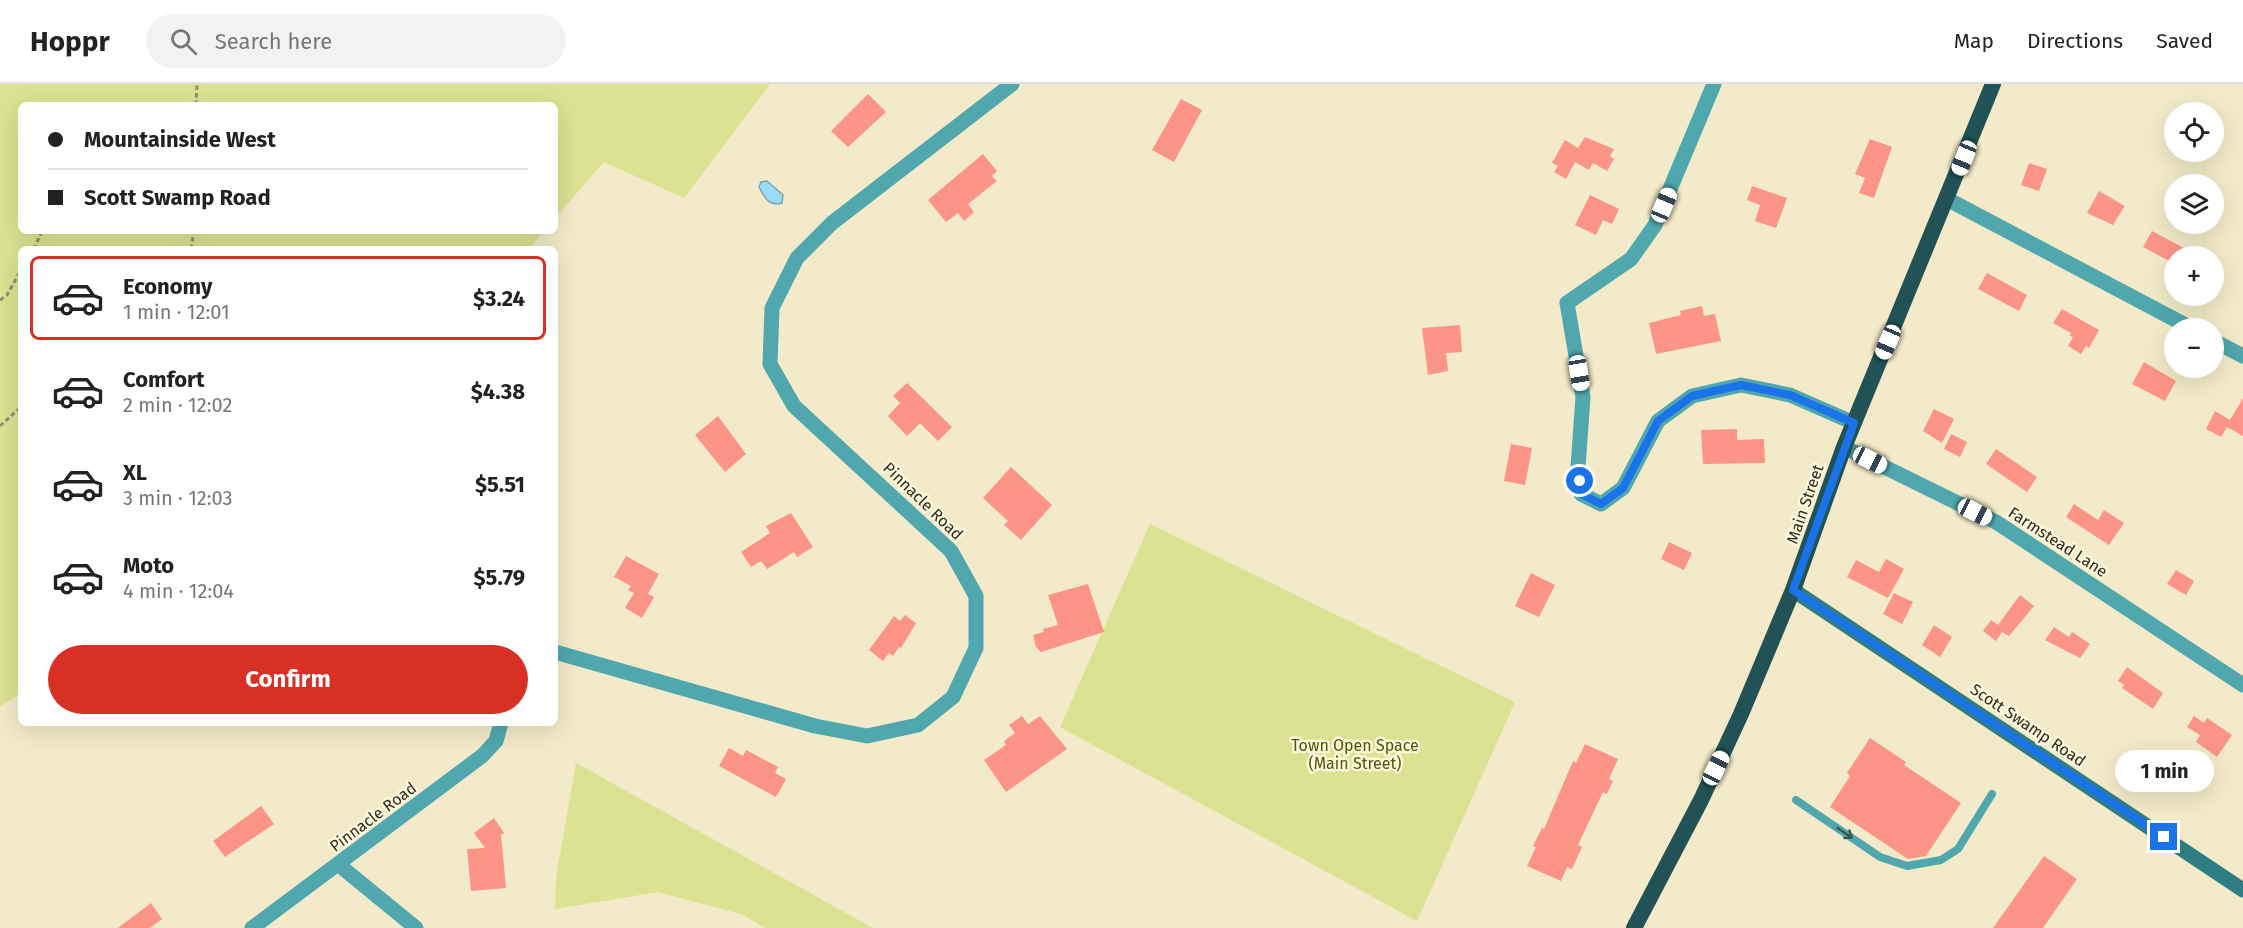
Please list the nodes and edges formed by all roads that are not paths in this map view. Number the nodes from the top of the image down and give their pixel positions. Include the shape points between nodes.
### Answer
1 (1012, 84) edge
2 (1714, 84) edge
3 (1993, 84) edge
4 (1947, 199) junction
5 (2172, 318) edge
6 (2224, 346) edge
7 (2243, 356) edge
8 (1854, 423) junction
9 (1844, 447) junction
10 (1793, 590) junction
11 (558, 653) edge
12 (2243, 685) edge
13 (500, 726) edge
14 (1992, 794) dead end
15 (1796, 800) dead end
16 (339, 865) junction
17 (2243, 890) edge
18 (252, 928) edge
19 (416, 928) edge
20 (1634, 928) edge

1 - 11 street, Pinnacle Road via 832,223 797,258 772,308 770,364 794,406 951,551 976,596 976,648 953,697 918,725 867,736 815,726
2 - 8 street via 1655,225 1631,259 1567,303 1583,397 1578,467 1581,494 1601,504 1623,488 1658,421 1692,396 1741,385 1790,395
3 - 4 highway, Main Street
4 - 5 street
4 - 8 highway, Main Street
6 - 7 street
8 - 9 highway, Main Street
9 - 10 highway, Main Street
9 - 12 street, Farmstead Lane via 1996,522
10 - 17 main road, Scott Swamp Road
10 - 20 highway, Main Street via 1723,753
13 - 16 street, Pinnacle Road via 496,741 482,756
15 -> 14 lane via 1880,857 1907,867 1941,860 1958,849
16 - 18 street, Pinnacle Road
16 - 19 street

